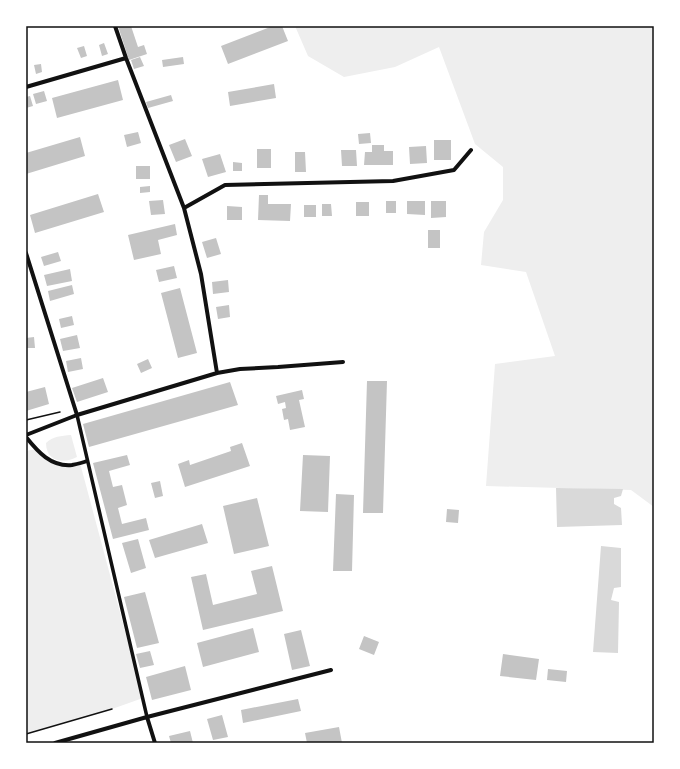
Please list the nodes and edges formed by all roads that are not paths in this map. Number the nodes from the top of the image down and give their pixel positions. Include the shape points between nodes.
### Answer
1 (115, 26) edge
2 (126, 58) junction
3 (26, 87) edge
4 (471, 150) dead end
5 (184, 208) junction
6 (26, 253) edge
7 (343, 362) dead end
8 (217, 373) junction
9 (77, 415) junction
10 (26, 436) edge
11 (88, 461) junction
12 (331, 670) dead end
13 (148, 718) junction
14 (55, 743) edge
15 (155, 743) edge

1 - 2 street
2 - 3 street
2 - 5 street
4 - 5 street via 454,170 393,181 225,185
5 - 8 street via 201,274
6 - 9 street
7 - 8 street
8 - 9 street
9 - 10 street
9 - 11 street
10 - 11 street via 36,449 53,463 72,465
11 - 13 street
12 - 13 street
13 - 14 street
13 - 15 street

